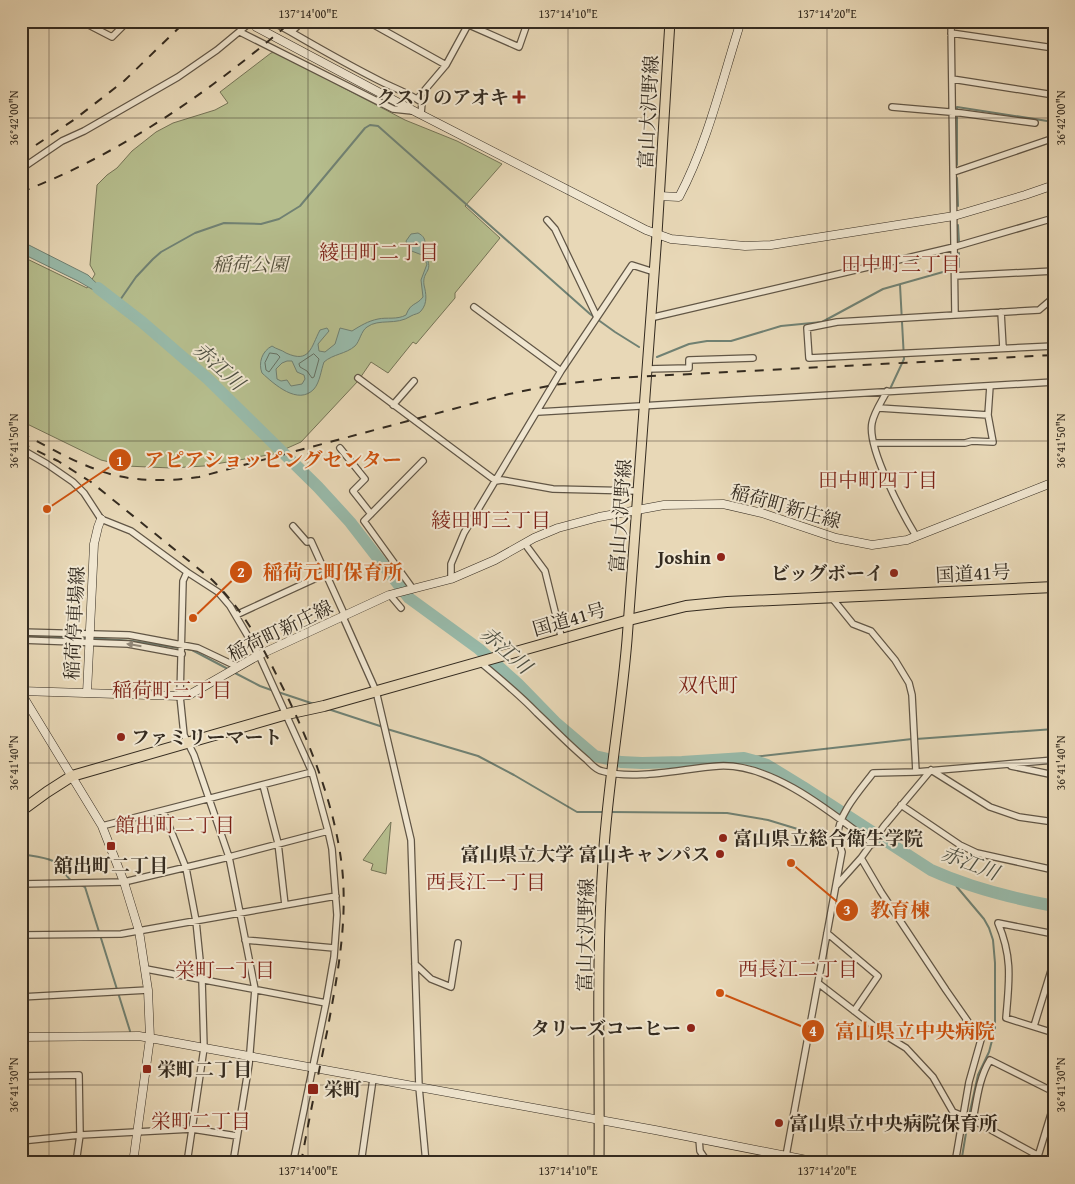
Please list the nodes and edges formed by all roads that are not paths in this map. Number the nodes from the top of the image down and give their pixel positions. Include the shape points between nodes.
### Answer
1 (81, 21) edge
2 (128, 21) edge
3 (271, 21) edge
4 (303, 21) edge
5 (366, 21) edge
6 (460, 21) edge
7 (528, 21) edge
8 (670, 21) edge
9 (741, 21) edge
10 (951, 21) edge
11 (469, 23) edge
12 (254, 24) edge
13 (240, 32) junction
14 (291, 32) junction
15 (951, 33) junction
16 (1054, 48) edge
17 (446, 65) junction
18 (952, 79) junction
19 (1054, 95) edge
20 (418, 98) junction
21 (892, 107) dead end
22 (953, 112) junction
23 (418, 113) junction
24 (1035, 123) dead end
25 (1054, 138) edge
26 (21, 169) edge
27 (954, 172) junction
28 (1054, 185) edge
29 (659, 196) junction
30 (954, 216) junction
31 (547, 220) dead end
32 (1054, 220) edge
33 (657, 234) junction
34 (954, 247) junction
35 (1054, 270) edge
36 (654, 272) junction
37 (955, 276) junction
38 (1054, 279) edge
39 (1053, 298) edge
40 (474, 307) dead end
41 (1001, 312) junction
42 (955, 315) junction
43 (597, 318) junction
44 (650, 318) junction
45 (1054, 346) edge
46 (1003, 348) junction
47 (753, 358) dead end
48 (646, 369) junction
49 (561, 371) junction
50 (358, 378) dead end
51 (414, 381) dead end
52 (1054, 382) edge
53 (990, 386) junction
54 (887, 392) junction
55 (393, 405) junction
56 (644, 406) junction
57 (879, 408) junction
58 (538, 412) junction
59 (988, 415) junction
60 (874, 444) junction
61 (340, 448) dead end
62 (21, 449) edge
63 (423, 461) dead end
64 (496, 481) junction
65 (1054, 482) edge
66 (637, 491) junction
67 (636, 511) junction
68 (371, 514) junction
69 (102, 519) junction
70 (293, 526) dead end
71 (916, 536) junction
72 (525, 544) junction
73 (187, 572) junction
74 (326, 574) junction
75 (451, 579) junction
76 (1054, 587) edge
77 (413, 589) junction
78 (390, 595) junction
79 (832, 598) junction
80 (401, 608) dead end
81 (236, 615) junction
82 (344, 616) junction
83 (628, 620) junction
84 (21, 632) edge
85 (89, 638) junction
86 (21, 640) edge
87 (562, 640) junction
88 (182, 645) junction
89 (182, 654) junction
90 (259, 655) junction
91 (481, 662) junction
92 (238, 667) junction
93 (376, 691) junction
94 (21, 692) edge
95 (88, 693) junction
96 (180, 696) junction
97 (287, 714) junction
98 (188, 744) junction
99 (1054, 760) edge
100 (1007, 765) junction
101 (931, 770) junction
102 (312, 772) junction
103 (612, 772) junction
104 (916, 772) junction
105 (1054, 775) edge
106 (72, 776) junction
107 (264, 785) junction
108 (210, 799) junction
109 (901, 805) junction
110 (21, 811) edge
111 (163, 812) junction
112 (841, 820) junction
113 (1054, 822) edge
114 (102, 826) junction
115 (328, 831) junction
116 (278, 843) junction
117 (872, 844) junction
118 (229, 857) junction
119 (861, 858) junction
120 (186, 868) junction
121 (1054, 870) edge
122 (124, 882) junction
123 (21, 884) edge
124 (836, 886) junction
125 (336, 896) junction
126 (285, 905) junction
127 (240, 913) junction
128 (196, 921) junction
129 (139, 931) junction
130 (827, 933) junction
131 (1054, 934) edge
132 (21, 935) edge
133 (245, 940) junction
134 (458, 943) dead end
135 (334, 948) junction
136 (1054, 961) edge
137 (415, 964) junction
138 (146, 969) junction
139 (202, 980) junction
140 (818, 983) junction
141 (255, 989) junction
142 (148, 990) junction
143 (21, 997) edge
144 (326, 1003) junction
145 (854, 1010) junction
146 (1034, 1026) junction
147 (1054, 1033) edge
148 (21, 1037) edge
149 (150, 1038) junction
150 (204, 1048) junction
151 (249, 1056) junction
152 (313, 1068) junction
153 (21, 1076) edge
154 (373, 1079) junction
155 (420, 1087) junction
156 (1054, 1092) edge
157 (1054, 1104) edge
158 (964, 1116) junction
159 (973, 1120) junction
160 (599, 1121) junction
161 (192, 1129) junction
162 (137, 1132) junction
163 (80, 1135) junction
164 (237, 1136) junction
165 (699, 1139) junction
166 (21, 1141) edge
167 (1037, 1155) junction
168 (786, 1156) junction
169 (76, 1163) edge
170 (133, 1163) edge
171 (187, 1163) edge
172 (233, 1163) edge
173 (293, 1163) edge
174 (361, 1163) edge
175 (426, 1163) edge
176 (599, 1163) edge
177 (708, 1163) edge
178 (822, 1163) edge
179 (955, 1163) edge
180 (1036, 1163) edge

1 - 2 street via 112,37
3 - 14 street
4 - 14 street
5 - 17 street
6 - 11 street
7 - 11 street via 519,47
8 - 29 main road, 富山大沢野線
9 - 29 street via 690,174 678,197
10 - 15 street
11 - 17 street
12 - 13 street
12 - 23 street
13 - 23 street via 393,109
13 - 26 street via 178,77 62,141
14 - 20 street via 339,60
15 - 16 street
15 - 18 street
17 - 20 street
18 - 19 street
18 - 22 street
20 - 23 street via 422,103
21 - 22 street
22 - 24 street
22 - 27 street
23 - 33 street
25 - 27 street
27 - 30 street
28 - 30 street
29 - 33 main road, 富山大沢野線
30 - 33 street via 771,246 671,239
30 - 34 street
31 - 43 street via 555,229
32 - 34 street
33 - 36 main road, 富山大沢野線
34 - 37 street
34 - 44 street
35 - 37 street
36 - 43 street via 632,265
36 - 44 main road, 富山大沢野線
37 - 42 street
38 - 39 street
39 - 41 street via 1039,310
40 - 49 street
41 - 42 street
41 - 46 street
42 - 46 street via 837,322 807,328 809,358
43 - 49 street
44 - 48 main road, 富山大沢野線
45 - 46 street
47 - 48 street via 689,360 689,368
48 - 56 main road, 富山大沢野線
49 - 58 street
50 - 55 street
51 - 55 street
52 - 53 street
53 - 54 street
53 - 59 street
54 - 56 street
54 - 57 street
55 - 64 street
56 - 58 street
56 - 66 main road, 富山大沢野線
57 - 59 street
57 - 60 street via 872,421
58 - 64 street
59 - 60 street via 993,442
60 - 71 street via 899,508
61 - 68 street via 365,479 353,492
62 - 69 street via 73,482
63 - 68 street
64 - 66 street via 553,489
64 - 75 street via 464,533 451,564
65 - 71 street, 稲荷町新庄線
66 - 67 main road, 富山大沢野線
67 - 71 street, 稲荷町新庄線 via 664,505 723,504 762,513 836,538 872,545
67 - 72 street, 稲荷町新庄線 via 558,528
67 - 83 main road, 富山大沢野線
68 - 77 street via 364,521
69 - 73 street via 131,531
69 - 85 street, 稲荷停車場線 via 94,544
70 - 74 street via 310,542
72 - 75 street, 稲荷町新庄線
72 - 87 street via 545,571
73 - 81 street via 218,592
73 - 88 street
74 - 81 street
74 - 82 street
75 - 77 street, 稲荷町新庄線
76 - 79 highway, 国道41号
77 - 78 street, 稲荷町新庄線
78 - 80 street
78 - 82 street, 稲荷町新庄線
79 - 83 highway, 国道41号 via 686,606
79 - 104 street via 854,624 871,631 909,683
81 - 90 street
82 - 90 street, 稲荷町新庄線
82 - 93 street
83 - 87 highway, 国道41号
83 - 103 main road, 富山大沢野線
84 - 85 street
85 - 86 street
85 - 88 street via 129,635
89 -> 85 street
85 - 95 street, 稲荷停車場線
87 - 91 highway, 国道41号
88 - 89 street
88 - 92 street via 198,648
89 - 96 street
90 - 92 street, 稲荷町新庄線
90 - 97 street
91 - 93 highway, 国道41号
91 - 103 street via 572,748 600,771
92 - 96 street, 稲荷町新庄線
93 - 97 highway, 国道41号
93 - 137 street via 411,840
94 - 95 street, 稲荷停車場線
94 - 106 street
95 - 96 street, 稲荷町新庄線
96 - 98 street via 184,736
97 - 98 highway, 国道41号
97 - 102 street
98 - 106 highway, 国道41号
98 - 108 street
99 - 100 street
100 - 101 street
100 - 105 street
101 - 104 street
101 - 109 street
101 - 113 street via 990,807 1019,817
102 - 107 street
102 - 115 street
103 - 112 street via 742,767 782,782
103 - 160 main road, 富山大沢野線 via 601,897
104 - 112 street via 873,773
106 - 110 highway, 国道41号
106 - 114 street
107 - 108 street
107 - 116 street
108 - 111 street
108 - 118 street
109 - 117 street
109 - 121 street via 960,845
111 - 114 street
111 - 120 street
112 - 117 street
112 - 124 street via 838,838 842,852
114 - 122 street
115 - 116 street
115 - 125 street
116 - 118 street
116 - 126 street
117 - 119 street
118 - 120 street
118 - 127 street
119 - 124 street
119 - 158 street via 946,990 982,1036 969,1082
120 - 122 street
120 - 128 street
122 - 123 street
122 - 129 street
124 - 130 street
125 - 126 street
125 - 135 street
126 - 127 street
127 - 128 street
127 - 133 street
128 - 129 street
128 - 139 street
129 - 132 street
129 - 138 street
130 - 140 street
130 - 145 street via 878,976
131 - 146 street via 998,923 1009,956 1006,1018
133 - 135 street
133 - 141 street
134 - 137 street via 451,987 431,979
135 - 144 street
136 - 146 street
137 - 155 street
138 - 139 street
138 - 142 street
139 - 141 street
139 - 150 street
140 - 145 street
140 - 168 street
141 - 144 street
141 - 151 street
142 - 143 street
142 - 149 street
144 - 152 street
145 - 158 street via 906,1048 933,1078 953,1112
146 - 147 street
148 - 149 street
149 - 150 street
149 - 162 street
150 - 151 street
150 - 161 street
151 - 152 street
151 - 164 street
152 - 154 street
152 - 173 street
153 - 163 street via 79,1075
154 - 155 street
154 - 174 street
155 - 160 street
155 - 175 street
156 - 159 street via 990,1060 979,1084
157 - 167 street
158 - 159 street
158 - 179 street
159 - 167 street
160 - 165 street
160 - 176 main road, 富山大沢野線
161 - 162 street
161 - 164 street
161 - 171 street
162 - 163 street
162 - 170 street
163 - 166 street
163 - 169 street
164 - 172 street
165 - 168 street
165 - 177 street via 700,1151
167 - 180 street
168 - 178 street

